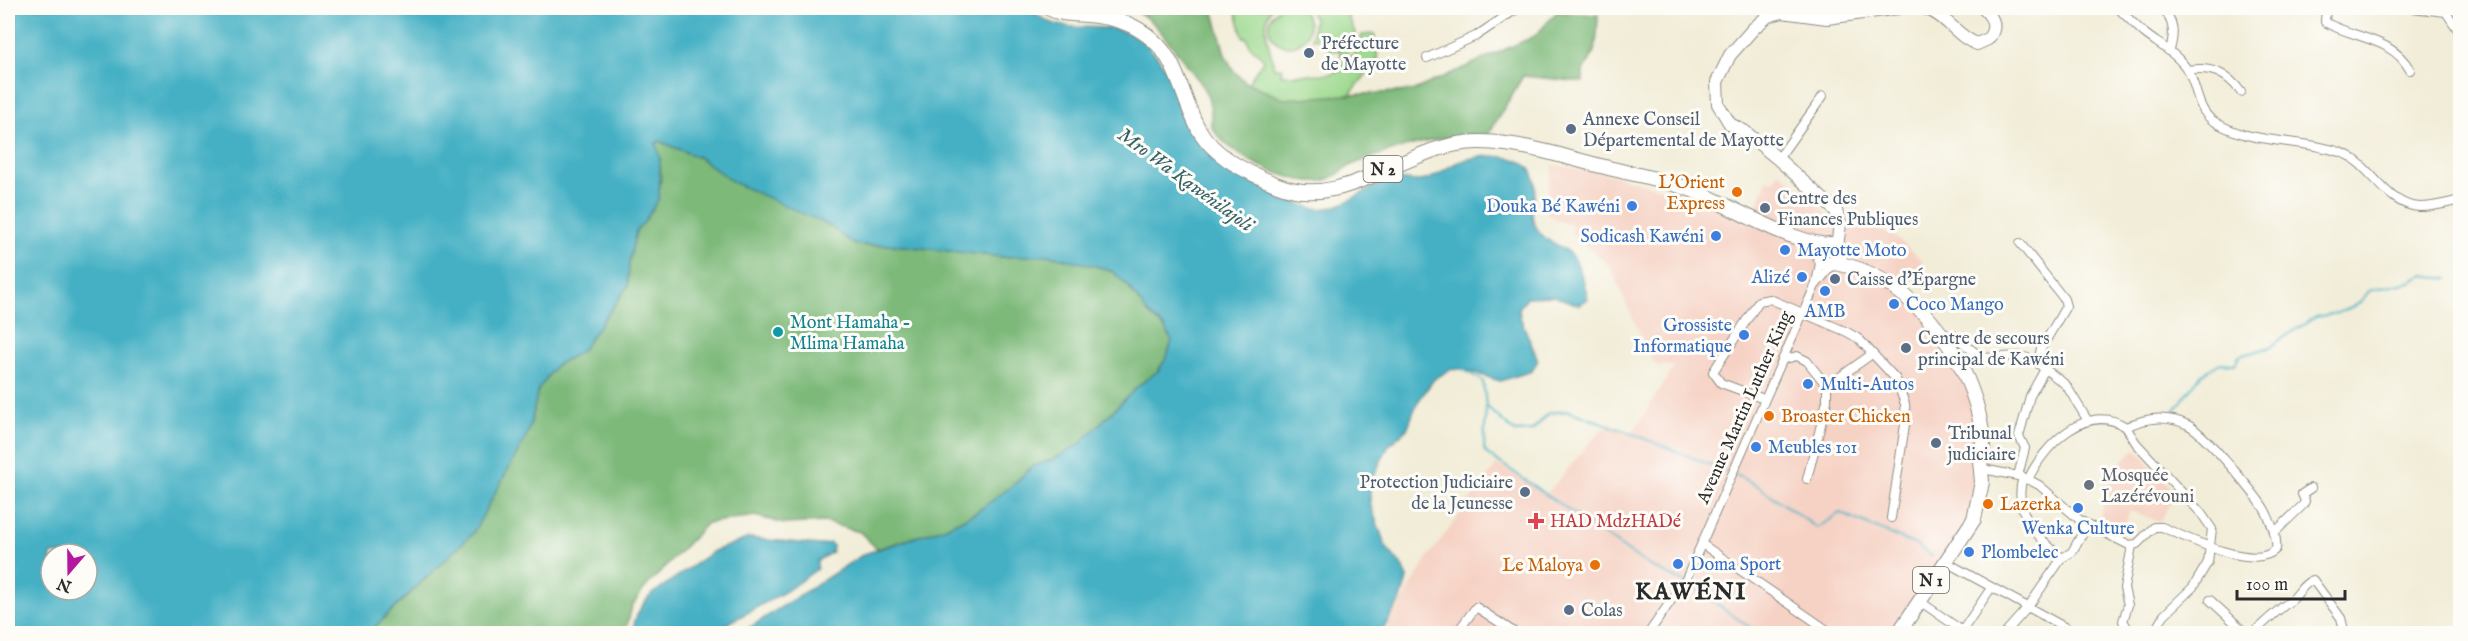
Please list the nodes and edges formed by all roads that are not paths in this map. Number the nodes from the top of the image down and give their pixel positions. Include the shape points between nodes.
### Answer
1 (1048, 8) edge
2 (1518, 8) edge
3 (1898, 8) edge
4 (1925, 8) edge
5 (1983, 8) edge
6 (2118, 8) edge
7 (2163, 8) edge
8 (2326, 8) edge
9 (2412, 8) edge
10 (2445, 9) edge
11 (2459, 29) edge
12 (2170, 50) junction
13 (1426, 58) dead end
14 (2188, 70) junction
15 (2410, 70) dead end
16 (2241, 92) dead end
17 (1823, 96) dead end
18 (1778, 159) junction
19 (2460, 200) edge
20 (2020, 243) dead end
21 (1831, 253) junction
22 (1803, 313) junction
23 (1945, 340) junction
24 (1872, 354) junction
25 (1782, 360) junction
26 (2037, 363) junction
27 (2045, 369) junction
28 (1827, 386) junction
29 (1764, 399) junction
30 (2088, 421) junction
31 (2126, 427) junction
32 (1982, 464) junction
33 (2023, 478) junction
34 (1807, 479) dead end
35 (2311, 488) dead end
36 (1891, 518) dead end
37 (2087, 525) junction
38 (2274, 532) junction
39 (1702, 544) junction
40 (2132, 546) junction
41 (2212, 547) junction
42 (2062, 558) junction
43 (1944, 561) junction
44 (1991, 588) junction
45 (1918, 600) junction
46 (2210, 600) dead end
47 (2028, 607) junction
48 (1906, 618) junction
49 (1456, 633) edge
50 (1517, 633) edge
51 (1648, 633) edge
52 (1833, 633) edge
53 (1892, 633) edge
54 (1898, 633) edge
55 (1963, 633) edge
56 (2004, 633) edge
57 (2077, 633) edge
58 (2132, 633) edge
59 (2153, 633) edge
60 (2249, 633) edge
61 (2345, 633) edge

1 - 21 main road, N 2 via 1070,15 1125,21 1140,29 1167,55 1198,128 1215,149 1238,166 1280,185 1308,192 1331,191 1402,160 1457,144 1498,143 1557,154 1685,188
2 - 13 street via 1476,36
3 - 18 main road via 1827,18 1776,13 1754,28 1731,55 1721,70 1716,89 1724,117
4 - 5 main road via 1938,13 1977,44 1988,39 1994,27 1992,17
6 - 12 street
7 - 12 street via 2174,31
8 - 15 street via 2325,22 2386,46
9 - 10 street
10 - 11 street
12 - 14 street
14 - 16 street via 2220,72
14 - 19 street via 2205,110 2217,122 2247,133 2348,155 2394,198 2410,205
17 - 18 street
18 - 21 main road via 1831,204 1839,218 1840,230
20 - 26 street via 2066,306
21 - 22 street, Avenue Martin Luther King
21 - 23 main road, N 1 via 1912,304
22 - 24 street via 1847,332
22 - 25 street, Avenue Martin Luther King
22 - 29 street via 1770,299 1759,301 1716,364 1713,372 1721,383
23 - 26 street via 1953,335 1982,358 2020,356
23 - 32 main road, N 1 via 1966,372 1976,403 1974,415
24 - 28 street
24 - 36 street via 1896,379 1905,404
25 - 28 street via 1797,356 1807,361
25 - 29 street, Avenue Martin Luther King
26 - 27 street
27 - 30 street via 2066,385
27 - 33 street via 2030,396 2019,436 2025,448
28 - 34 street via 1827,401
29 - 39 street, Avenue Martin Luther King
30 - 31 street via 2110,421
30 - 33 street via 2052,445
31 - 38 street via 2149,418 2168,418 2196,429 2267,513
31 - 41 street via 2168,480 2207,520 2212,529
32 - 33 street
32 - 43 main road, N 1 via 1978,500
33 - 37 street via 2053,495
33 - 42 street via 2021,511
35 - 38 street via 2302,494 2303,505
37 - 40 street
37 - 42 street via 2072,552
38 - 41 street via 2276,549 2269,555 2220,552
39 - 51 street, Avenue Martin Luther King via 1684,582
39 - 52 street
40 - 41 street via 2154,527 2162,527
40 - 58 street via 2124,588 2128,605 2123,621
41 - 59 street via 2193,587 2163,615
42 - 47 street
43 - 44 street
43 - 45 main road, N 1
44 - 47 street
44 - 55 street
45 - 48 main road, N 1
45 - 55 street
46 - 60 street
47 - 56 street
47 - 57 street
48 - 53 main road, N 1
48 - 54 main road, N 1
49 - 50 street via 1476,607
60 - 61 street via 2291,601 2303,584 2313,580 2335,609

